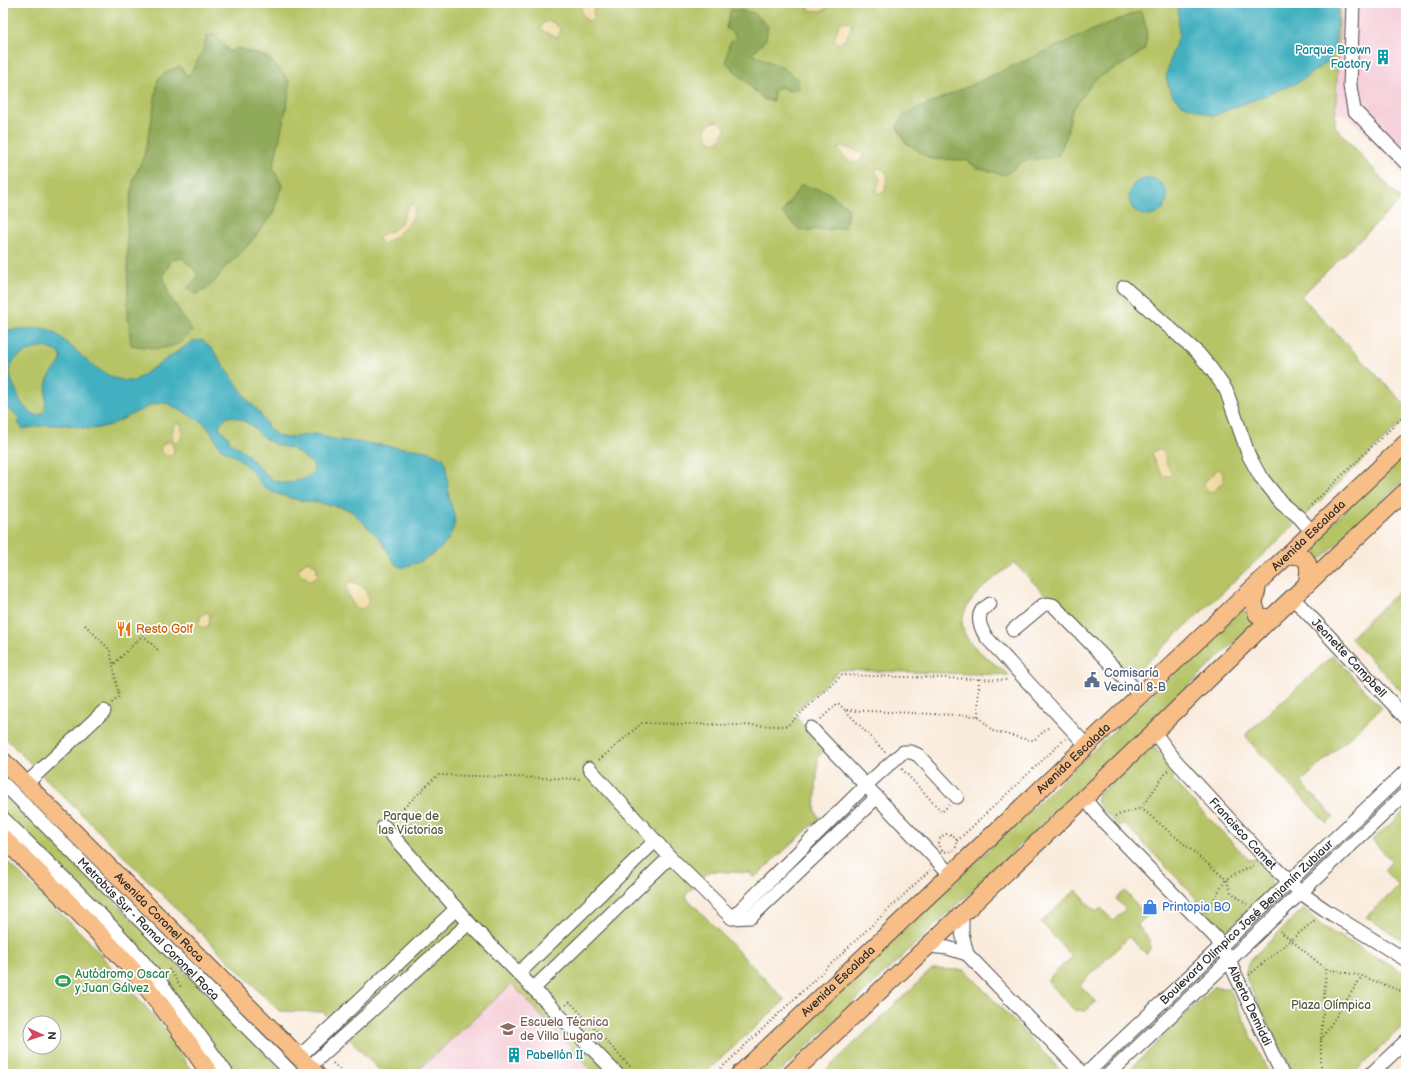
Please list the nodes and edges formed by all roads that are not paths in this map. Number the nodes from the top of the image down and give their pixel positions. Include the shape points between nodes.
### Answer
1 (1353, 3) edge
2 (1406, 163) edge
3 (1124, 287) dead end
4 (1406, 443) edge
5 (1406, 491) edge
6 (1312, 532) junction
7 (1289, 554) junction
8 (1258, 584) junction
9 (1307, 584) junction
10 (1293, 598) junction
11 (990, 604) dead end
12 (1271, 618) junction
13 (1013, 630) dead end
14 (1141, 694) junction
15 (104, 710) road end
16 (1406, 718) edge
17 (811, 728) road end
18 (1154, 732) junction
19 (1087, 746) junction
20 (3, 761) edge
21 (589, 768) road end
22 (1406, 771) edge
23 (3, 783) edge
24 (26, 784) junction
25 (866, 786) junction
26 (1406, 793) edge
27 (877, 797) junction
28 (957, 797) road end
29 (1084, 798) junction
30 (3, 818) edge
31 (384, 826) road end
32 (3, 838) edge
33 (655, 841) junction
34 (670, 857) junction
35 (951, 875) junction
36 (1289, 881) junction
37 (1301, 893) junction
38 (457, 908) junction
39 (962, 914) junction
40 (732, 918) junction
41 (469, 923) junction
42 (928, 946) junction
43 (1221, 946) junction
44 (967, 954) junction
45 (1229, 960) junction
46 (1406, 960) edge
47 (518, 973) junction
48 (534, 988) junction
49 (1406, 1042) edge
50 (304, 1068) edge
51 (210, 1074) edge
52 (227, 1074) edge
53 (617, 1074) edge
54 (740, 1074) edge
55 (791, 1074) edge
56 (1083, 1074) edge
57 (1086, 1074) edge
58 (1109, 1074) edge
59 (1282, 1074) edge
60 (1371, 1074) edge

1 - 2 street via 1350,86 1354,110
3 - 6 street via 1198,353 1212,370 1226,390 1249,456 1260,476 1281,502
4 - 6 main road, Avenida Escalada
5 - 9 main road
6 - 7 main road, Avenida Escalada
7 - 8 main road, Avenida Escalada
7 - 9 main road via 1299,555 1308,563
8 - 12 main road via 1254,603 1257,614
8 - 14 main road, Avenida Escalada
9 - 10 main road
10 - 12 main road
10 - 16 street, Jeanette Campbell
11 - 19 street via 982,610 980,628
12 - 18 main road
13 - 14 street via 1043,605 1053,605
14 - 19 main road, Avenida Escalada
15 - 24 street
17 - 25 street
18 - 29 main road
18 - 36 street, Francisco Camet via 1175,760 1266,860
19 - 35 main road, Avenida Escalada
20 - 24 main road, Avenida Coronel Roca
21 - 33 street
22 - 36 street, Boulevard Olímpico José Benjamín Zubiaur
23 - 50 street, Metrobús Sur - Ramal Coronel Roca
24 - 50 main road, Avenida Coronel Roca
25 - 27 street
25 - 28 street via 903,752 911,752 918,755
25 - 40 street
26 - 37 street, Boulevard Olímpico José Benjamín Zubiaur
27 - 35 street
27 - 40 street via 751,917
29 - 39 main road
29 - 43 street, Alberto Demiddi via 1102,820 1201,921
30 - 52 street via 138,956 196,1029
31 - 38 street
32 - 51 main road via 131,968
33 - 34 street
33 - 47 street
34 - 40 street
34 - 48 street
35 - 54 main road, Avenida Escalada
36 - 37 street, Francisco Camet
36 - 43 street, Boulevard Olímpico José Benjamín Zubiaur
37 - 45 street, Boulevard Olímpico José Benjamín Zubiaur
37 - 46 street, Francisco Camet
38 - 41 street
38 - 50 street
39 - 42 main road
39 - 44 street via 962,933
41 - 47 street
41 - 50 street
42 - 44 street via 948,948
42 - 55 main road
43 - 45 street, Alberto Demiddi
43 - 57 street, Boulevard Olímpico José Benjamín Zubiaur
44 - 56 street
45 - 58 street, Boulevard Olímpico José Benjamín Zubiaur
45 - 59 street, Alberto Demiddi
47 - 48 street
48 - 53 street
49 - 60 street

